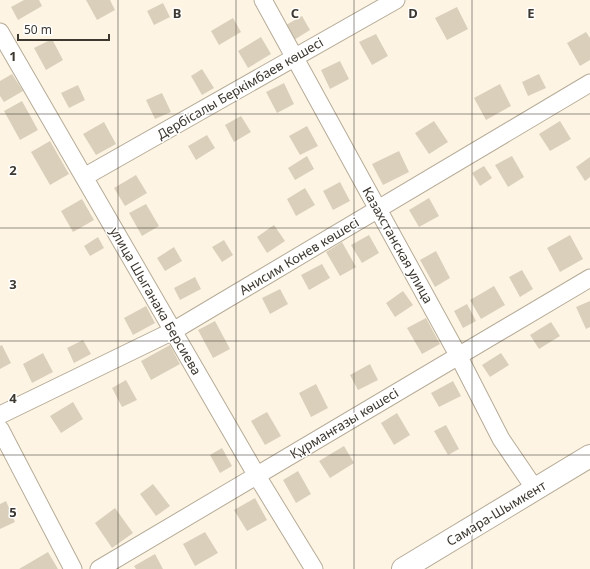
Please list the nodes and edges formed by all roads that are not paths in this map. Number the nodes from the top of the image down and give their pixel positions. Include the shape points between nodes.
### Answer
1 (263, 0) edge
2 (396, 0) edge
3 (0, 32) edge
4 (295, 57) junction
5 (590, 83) edge
6 (84, 177) junction
7 (378, 209) junction
8 (590, 278) edge
9 (173, 331) junction
10 (458, 355) junction
11 (0, 415) edge
12 (0, 429) edge
13 (590, 456) edge
14 (257, 476) junction
15 (536, 489) junction
16 (74, 569) edge
17 (99, 569) edge
18 (314, 569) edge
19 (403, 569) edge

1 - 4 street, Казахстанская улица
2 - 4 street, Дербісалы Беркімбаев көшесі
3 - 6 street, улица Шыганака Берсиева
4 - 6 street, Дербісалы Беркімбаев көшесі
4 - 7 street, Казахстанская улица
5 - 7 street, Анисим Конев көшесі
6 - 9 street, улица Шыганака Берсиева
7 - 9 street, Анисим Конев көшесі
7 - 10 street, Казахстанская улица
8 - 10 street, Құрманғазы көшесі
9 - 11 street, Анисим Конев көшесі
9 - 14 street, улица Шыганака Берсиева
10 - 14 street, Құрманғазы көшесі
10 - 15 street, Казахстанская улица via 502,439
12 - 16 street
13 - 15 highway, Самара-Шымкент
14 - 17 street, Құрманғазы көшесі
14 - 18 street, улица Шыганака Берсиева
15 - 19 highway, Самара-Шымкент

